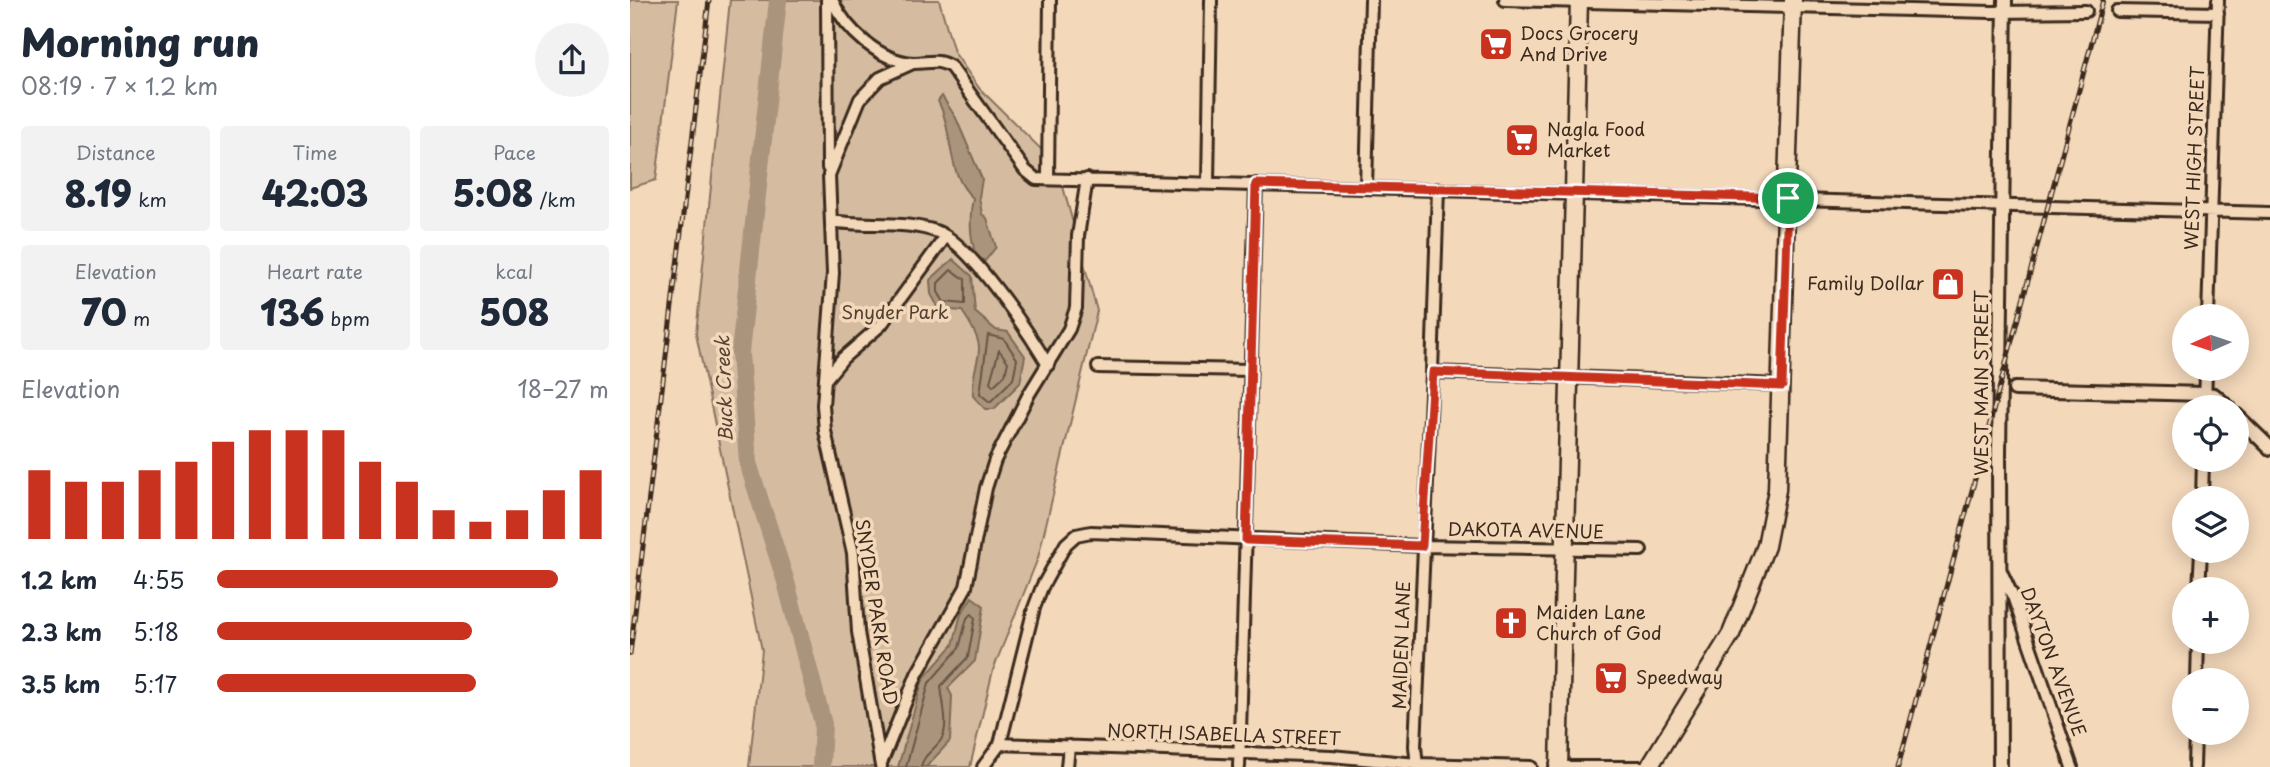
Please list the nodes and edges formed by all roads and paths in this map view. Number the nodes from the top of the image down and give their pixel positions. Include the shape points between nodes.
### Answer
1 (829, 0) edge
2 (1050, 0) edge
3 (1211, 0) edge
4 (1371, 0) edge
5 (1505, 0) edge
6 (2218, 0) edge
7 (1579, 1) edge
8 (1793, 3) edge
9 (2005, 6) edge
10 (2086, 11) dead end
11 (2117, 11) dead end
12 (2218, 13) junction
13 (914, 63) junction
14 (829, 175) junction
15 (1048, 178) junction
16 (1087, 179) junction
17 (1208, 183) junction
18 (1256, 184) junction
19 (1366, 187) junction
20 (1437, 189) junction
21 (1574, 193) junction
22 (1788, 198) junction
23 (2001, 205) junction
24 (2211, 212) junction
25 (2270, 213) edge
26 (831, 221) junction
27 (946, 236) junction
28 (2208, 304) edge
29 (1048, 365) junction
30 (1098, 367) dead end
31 (1251, 370) junction
32 (1433, 372) junction
33 (1569, 377) junction
34 (825, 380) junction
35 (2205, 382) edge
36 (1782, 386) junction
37 (2015, 390) dead end
38 (2205, 394) junction
39 (2214, 395) edge
40 (2249, 428) edge
41 (2270, 448) edge
42 (1246, 540) junction
43 (1422, 546) junction
44 (1565, 549) junction
45 (1641, 550) dead end
46 (1999, 569) junction
47 (999, 744) junction
48 (2195, 745) edge
49 (1069, 746) junction
50 (1240, 752) junction
51 (1417, 766) edge
52 (1558, 766) edge
53 (881, 767) edge
54 (983, 767) edge
55 (1067, 767) edge
56 (1239, 767) edge
57 (1531, 767) edge
58 (1649, 767) edge
59 (1656, 767) edge
60 (2000, 767) edge
61 (2072, 767) edge
62 (2194, 767) edge

1 - 13 street via 864,41
1 - 14 street, SNYDER PARK ROAD
2 - 15 street
3 - 17 street
4 - 19 street
5 - 7 street
6 - 12 street, WEST HIGH STREET
7 - 8 street
7 - 21 main road
8 - 9 street
8 - 22 main road
9 - 10 street
9 - 23 street, WEST MAIN STREET
11 - 12 street
12 - 24 street, WEST HIGH STREET
13 - 14 street, SNYDER PARK ROAD via 880,78 860,99
13 - 15 street via 936,60 951,67 1024,170 1036,179
14 - 26 street, SNYDER PARK ROAD
15 - 16 street
16 - 17 street
16 - 29 street, SNYDER PARK ROAD via 1078,236 1076,308
17 - 18 street
18 - 19 street
18 - 31 street
19 - 20 street
20 - 21 street
20 - 32 street, MAIDEN LANE
21 - 22 street
21 - 33 main road
22 - 23 street
22 - 36 main road
23 - 24 street
23 - 46 street, WEST MAIN STREET
24 - 25 street
24 - 28 street, WEST HIGH STREET
26 - 27 street via 925,229
26 - 34 street, SNYDER PARK ROAD via 832,309
27 - 29 street via 1012,310
27 - 34 street via 881,325
29 - 53 street, SNYDER PARK ROAD via 995,460 966,587 916,674
30 - 31 street
31 - 42 street
32 - 33 street
32 - 43 street, MAIDEN LANE
33 - 36 street
33 - 44 main road
34 - 53 street, SNYDER PARK ROAD via 826,441 853,553 858,632
35 - 38 street
36 - 58 main road via 1777,491 1752,589 1731,634
37 - 38 street
38 - 39 street
40 - 41 street
42 - 43 street, DAKOTA AVENUE
42 - 47 street, DAKOTA AVENUE via 1076,535 1066,544 1034,608
42 - 50 street
43 - 44 street, DAKOTA AVENUE
43 - 51 street, MAIDEN LANE
44 - 45 street, DAKOTA AVENUE
44 - 52 main road
46 - 60 street, WEST MAIN STREET
46 - 61 street, DAYTON AVENUE via 2014,599
47 - 49 street, NORTH ISABELLA STREET
47 - 54 street
48 - 62 street
49 - 50 street, NORTH ISABELLA STREET
49 - 55 street
50 - 51 street, NORTH ISABELLA STREET
50 - 56 street
51 - 57 street, NORTH ISABELLA STREET
52 - 58 street
58 - 59 street

